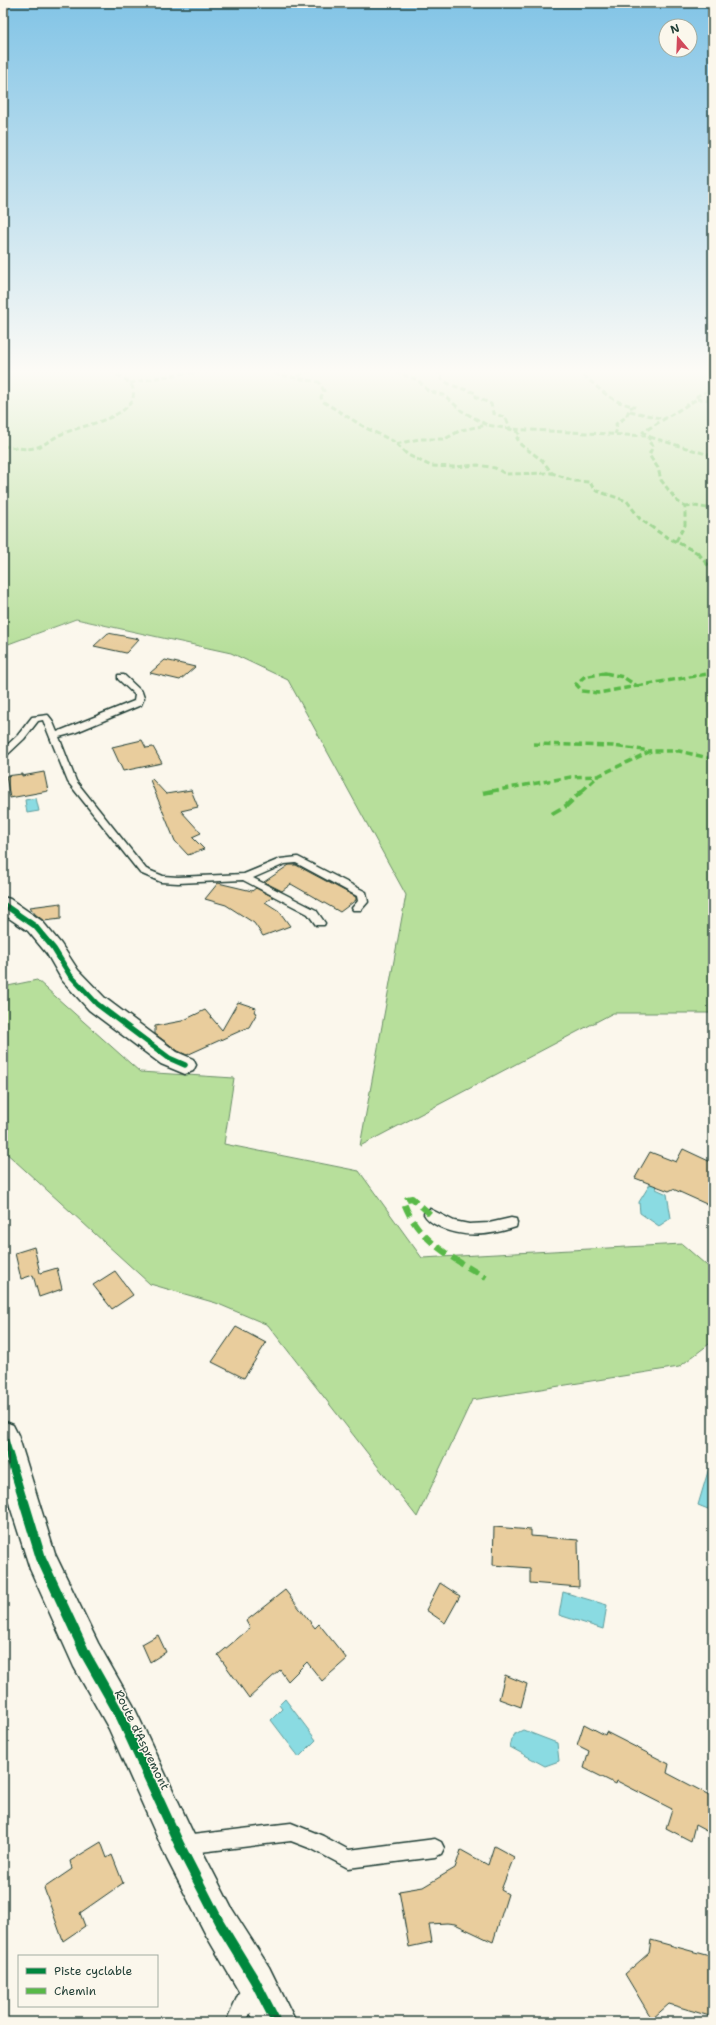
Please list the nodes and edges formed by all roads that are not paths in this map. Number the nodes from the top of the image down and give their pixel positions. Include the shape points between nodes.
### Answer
1 (121, 677) dead end
2 (54, 736) junction
3 (3, 754) edge
4 (244, 877) junction
5 (3, 904) edge
6 (357, 908) dead end
7 (320, 923) dead end
8 (185, 1065) dead end
9 (430, 1214) dead end
10 (511, 1223) dead end
11 (3, 1436) edge
12 (180, 1846) junction
13 (434, 1848) dead end
14 (255, 1981) junction
15 (236, 2022) edge
16 (276, 2022) edge

1 - 2 lane via 139,694 138,703
2 - 3 lane via 48,720 39,717 31,722 21,737
2 - 4 lane via 72,782 143,871 160,879
4 - 6 lane via 283,861 298,860 362,894 363,902
4 - 7 lane via 312,912
5 - 8 street via 35,926 54,949 70,975 97,1004 169,1058
9 - 10 lane via 447,1225 466,1230 480,1230
11 - 12 street, Route d'Aspremont via 41,1558 86,1655 121,1718
12 - 13 lane via 291,1832 317,1842 348,1859
12 - 14 street, Route d'Aspremont via 219,1922
14 - 15 lane
14 - 16 street, Route d'Aspremont

